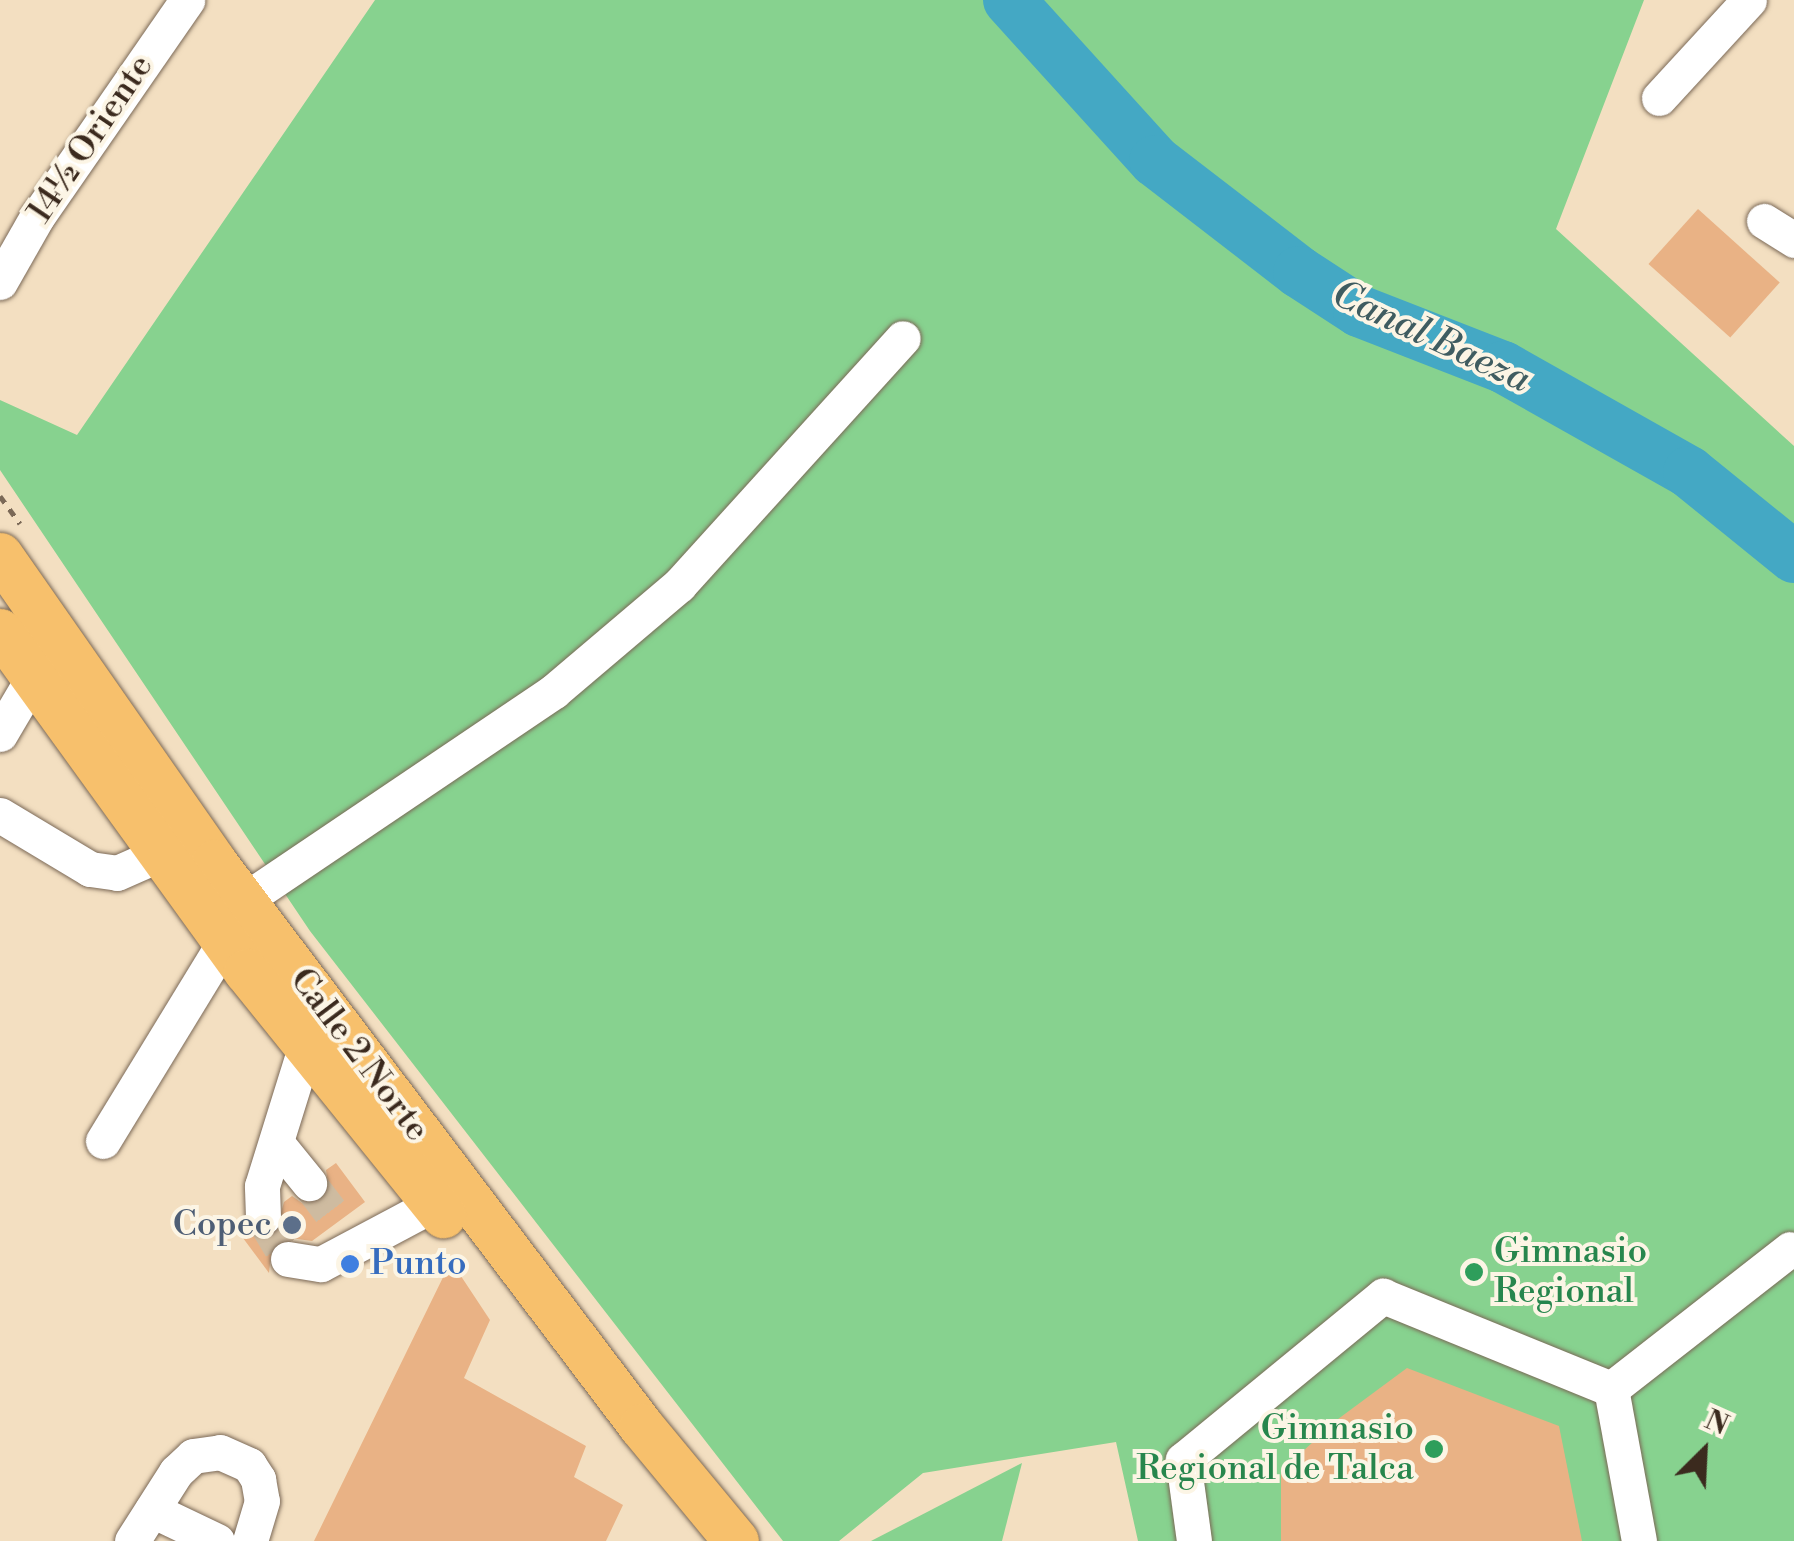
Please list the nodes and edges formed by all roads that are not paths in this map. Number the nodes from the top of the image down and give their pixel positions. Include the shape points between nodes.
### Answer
1 (1749, 0) edge
2 (178, 3) edge
3 (1658, 98) dead end
4 (1764, 221) dead end
5 (1794, 240) edge
6 (0, 282) edge
7 (903, 338) dead end
8 (0, 554) edge
9 (0, 632) edge
10 (34, 678) junction
11 (0, 734) edge
12 (0, 815) edge
13 (160, 854) junction
14 (243, 901) junction
15 (225, 942) junction
16 (306, 1045) junction
17 (104, 1141) dead end
18 (279, 1146) junction
19 (308, 1183) tunnel mouth
20 (434, 1204) junction
21 (263, 1217) tunnel mouth
22 (1790, 1248) dead end
23 (288, 1258) dead end
24 (1611, 1389) junction
25 (152, 1510) junction
26 (132, 1541) edge
27 (217, 1541) edge
28 (250, 1541) edge
29 (698, 1541) edge
30 (736, 1541) edge
31 (1194, 1541) edge
32 (1639, 1541) edge

1 - 3 street
2 - 6 street, 14½ Oriente
4 - 5 street
7 - 14 street via 665,596 554,691
8 - 14 main road, Calle 2 Norte
9 - 10 main road, Calle 2 Norte
10 - 11 street
10 - 13 main road, Calle 2 Norte
12 - 13 street via 90,869 116,872
13 - 15 main road, Calle 2 Norte
14 - 30 main road, Calle 2 Norte via 640,1426
15 - 16 main road, Calle 2 Norte
15 - 17 street
16 - 18 street
16 - 20 main road, Calle 2 Norte
18 - 19 street
18 - 21 street via 262,1186
20 - 23 street via 346,1231 321,1264
20 - 29 main road, Calle 2 Norte
22 - 24 street
24 - 31 street via 1383,1296 1182,1460
24 - 32 street
25 - 26 street
25 - 27 street
25 - 28 street via 194,1456 236,1456 258,1479 262,1501

